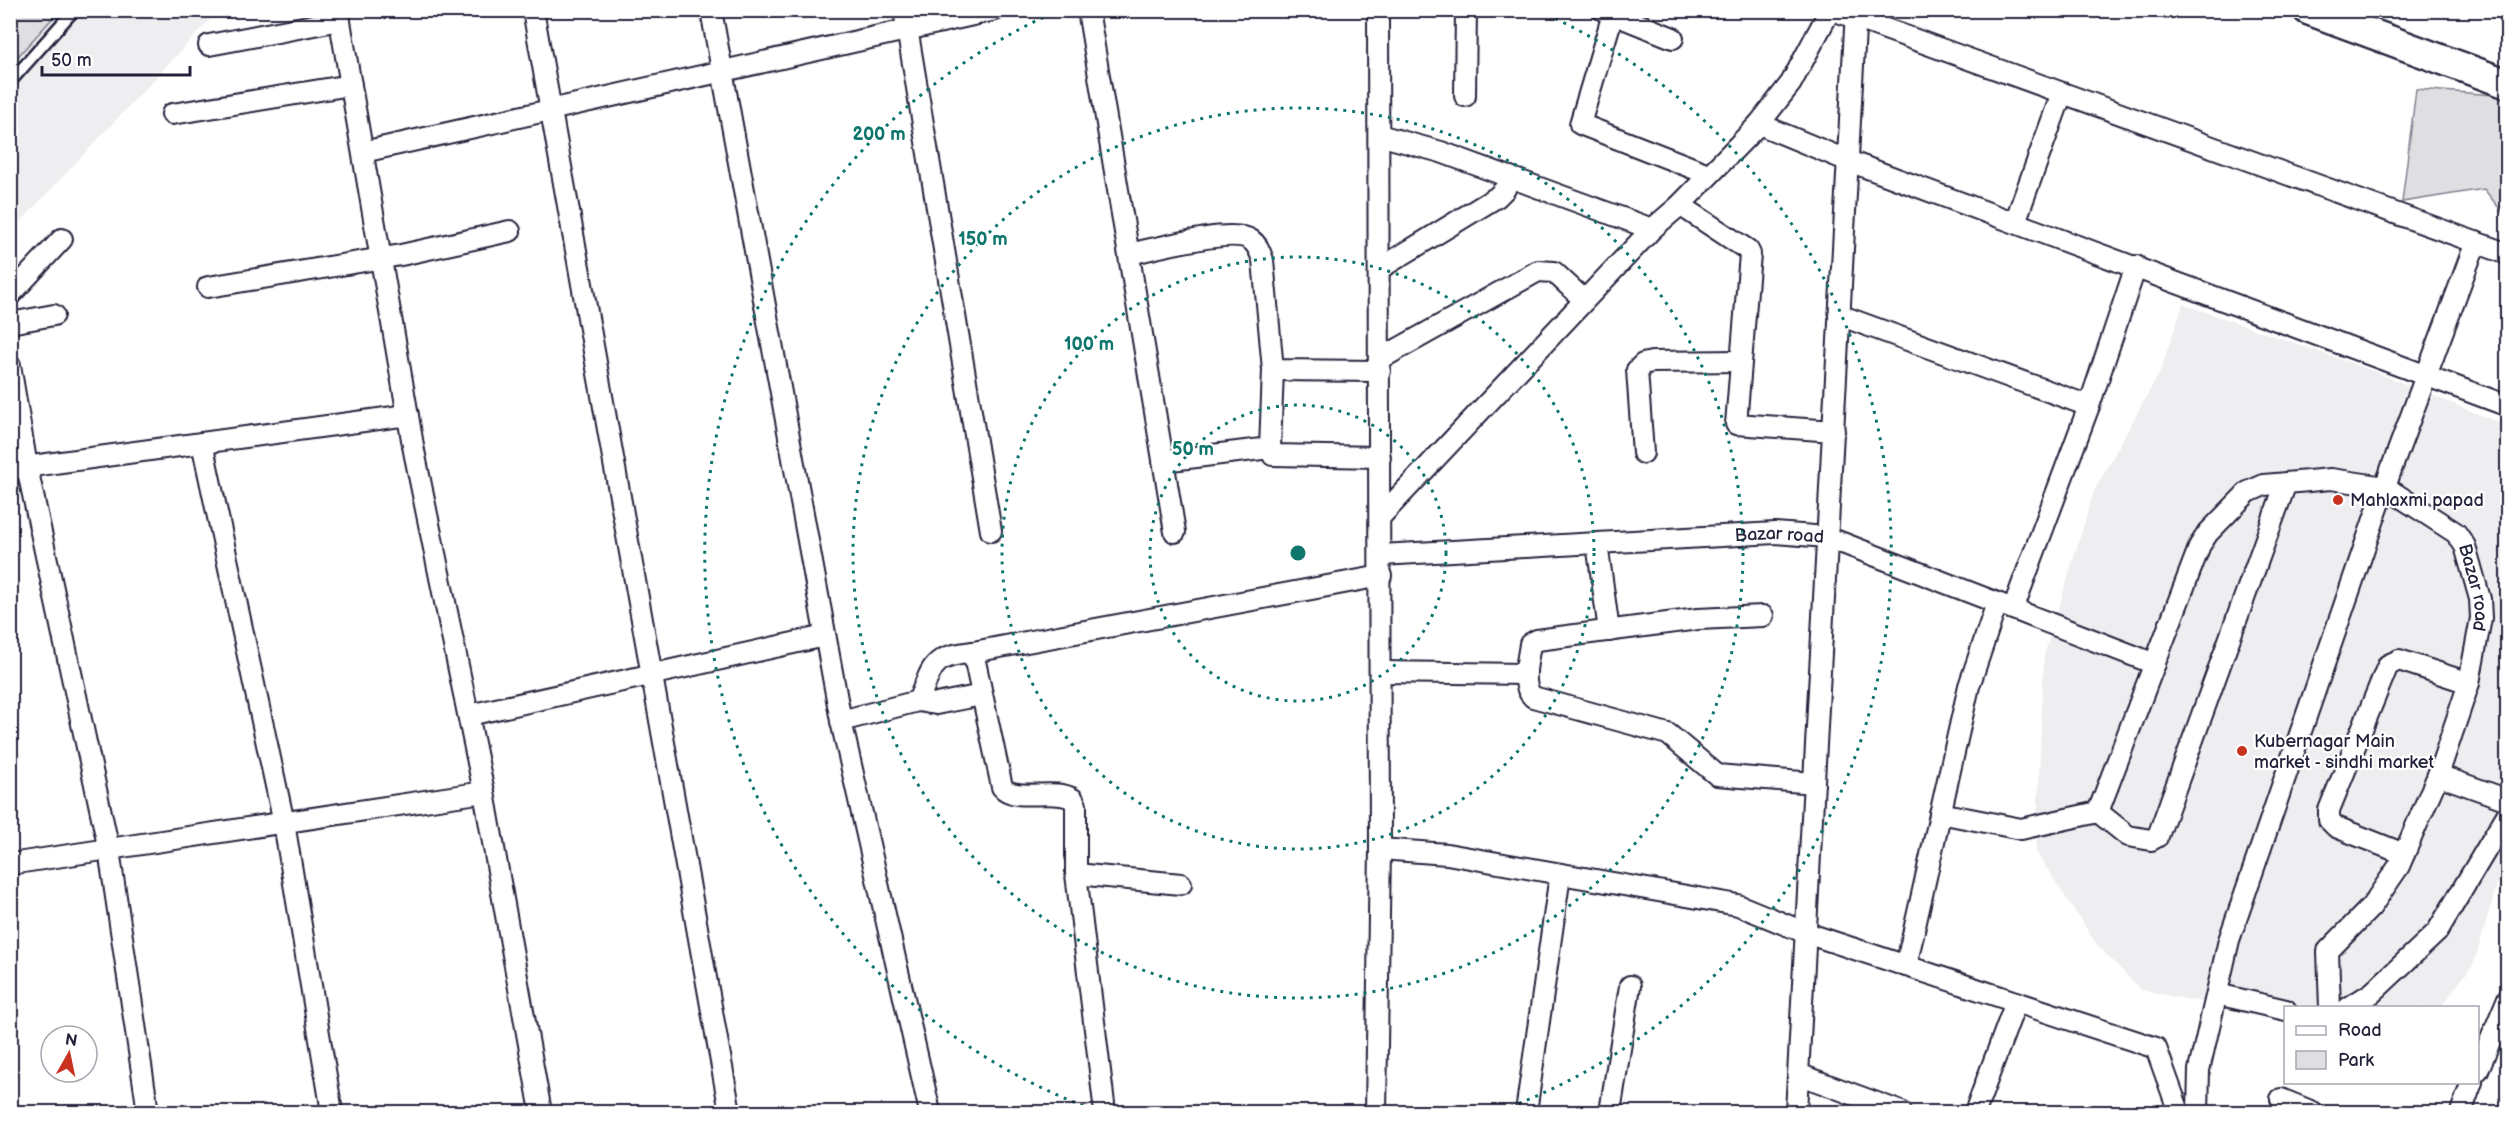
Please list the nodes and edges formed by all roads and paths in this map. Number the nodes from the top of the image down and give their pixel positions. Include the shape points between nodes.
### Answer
1 (74, 10) edge
2 (533, 10) edge
3 (711, 10) edge
4 (904, 10) edge
5 (995, 10) edge
6 (1088, 10) edge
7 (1378, 10) edge
8 (1466, 10) edge
9 (1832, 10) edge
10 (2308, 10) edge
11 (1608, 12) edge
12 (1855, 14) edge
13 (339, 15) edge
14 (907, 31) junction
15 (1673, 38) dead end
16 (209, 45) dead end
17 (722, 73) junction
18 (10, 82) edge
19 (2508, 84) edge
20 (351, 85) junction
21 (2062, 93) junction
22 (1465, 96) dead end
23 (549, 111) junction
24 (172, 114) dead end
25 (1759, 124) junction
26 (1379, 135) junction
27 (363, 152) junction
28 (1846, 160) junction
29 (1708, 174) junction
30 (1510, 177) junction
31 (1680, 205) junction
32 (2015, 222) junction
33 (1652, 229) junction
34 (510, 231) dead end
35 (62, 239) dead end
36 (2476, 242) junction
37 (1129, 254) junction
38 (2508, 254) edge
39 (381, 258) junction
40 (2136, 266) junction
41 (1379, 269) junction
42 (208, 287) dead end
43 (10, 295) edge
44 (1584, 300) junction
45 (54, 315) dead end
46 (1839, 315) junction
47 (10, 324) edge
48 (1740, 361) junction
49 (1380, 365) junction
50 (1273, 370) junction
51 (11, 375) edge
52 (2426, 376) junction
53 (2089, 406) junction
54 (2508, 406) edge
55 (408, 415) junction
56 (1834, 430) junction
57 (202, 443) junction
58 (1270, 447) junction
59 (1643, 453) dead end
60 (1380, 457) junction
61 (1163, 460) junction
62 (19, 468) edge
63 (2286, 483) junction
64 (2385, 487) junction
65 (1381, 516) junction
66 (992, 531) dead end
67 (1175, 532) dead end
68 (1827, 537) junction
69 (1597, 543) junction
70 (1381, 555) junction
71 (1381, 576) junction
72 (2005, 606) junction
73 (1763, 616) dead end
74 (1609, 631) junction
75 (825, 636) junction
76 (973, 652) junction
77 (2155, 664) junction
78 (1381, 672) junction
79 (651, 674) junction
80 (1526, 674) junction
81 (2469, 683) junction
82 (982, 695) junction
83 (918, 700) junction
84 (469, 714) junction
85 (841, 721) junction
86 (2438, 775) junction
87 (1814, 783) junction
88 (484, 792) junction
89 (2508, 800) edge
90 (2098, 812) junction
91 (1940, 813) junction
92 (2508, 813) edge
93 (284, 823) junction
94 (1380, 849) junction
95 (109, 850) junction
96 (2404, 855) junction
97 (10, 864) edge
98 (1076, 874) junction
99 (1560, 875) junction
100 (1182, 884) dead end
101 (1806, 933) junction
102 (1906, 966) junction
103 (1630, 986) dead end
104 (2217, 994) junction
105 (2508, 998) edge
106 (2016, 1002) junction
107 (2330, 1006) edge
108 (2351, 1006) edge
109 (2284, 1010) edge
110 (2479, 1068) edge
111 (1798, 1074) junction
112 (2472, 1084) edge
113 (2281, 1099) dead end
114 (148, 1113) edge
115 (332, 1113) edge
116 (541, 1113) edge
117 (730, 1113) edge
118 (930, 1113) edge
119 (1106, 1113) edge
120 (1376, 1113) edge
121 (1526, 1113) edge
122 (1610, 1113) edge
123 (1796, 1113) edge
124 (1901, 1113) edge
125 (1975, 1113) edge
126 (2179, 1113) edge
127 (2198, 1113) edge
128 (2313, 1113) edge
129 (2461, 1113) edge

1 - 18 lane
2 - 23 street
3 - 17 street
4 - 14 street
5 - 14 street
6 - 37 street
7 - 26 street
8 - 22 street
9 - 12 street
9 - 25 street via 1791,84
10 - 19 street
11 - 15 street
11 - 29 street via 1580,124
12 - 21 street
12 - 28 street
13 - 16 street
13 - 20 street
14 - 17 street
14 - 66 street
17 - 23 street
17 - 75 street
20 - 24 street
20 - 27 street
21 - 32 street
21 - 36 street
23 - 27 street
23 - 79 street
25 - 28 street
25 - 29 street
26 - 30 street
26 - 41 street
27 - 39 street
28 - 32 street
28 - 46 street
29 - 31 street
30 - 33 street
30 - 41 street via 1497,197
31 - 33 street
31 - 48 street via 1750,254
32 - 40 street
33 - 44 street
34 - 39 street
35 - 43 street
36 - 38 street
36 - 52 street
37 - 50 street via 1203,239 1250,238 1263,260
37 - 61 street
39 - 42 street
39 - 55 street
40 - 52 street
40 - 53 street
41 - 49 street
44 - 49 street via 1554,272 1538,271
44 - 65 street
45 - 47 street
46 - 53 street
46 - 56 street
48 - 56 street via 1736,424
48 - 59 street via 1643,364 1638,369
49 - 50 street
49 - 60 street
50 - 58 street
51 - 62 street
52 - 54 street
52 - 64 street
53 - 72 street
55 - 57 street
55 - 84 street
56 - 68 street
57 - 62 street
57 - 93 street
58 - 60 street via 1274,455
58 - 61 street
60 - 65 street
61 - 67 street
62 - 95 street
63 - 64 street, Bazar road via 2331,479
63 - 77 street, Bazar road via 2264,485 2248,492 2208,533
63 - 90 street via 2158,836 2151,840 2128,836
64 - 81 street, Bazar road via 2456,533 2465,546 2480,599 2481,618
64 - 104 street via 2237,918
65 - 70 street
68 - 69 street, Bazar road via 1774,533
68 - 72 street, Bazar road
68 - 87 street
69 - 70 street, Bazar road
69 - 74 street
70 - 71 street
71 - 76 street
71 - 78 street
72 - 77 street, Bazar road
72 - 91 street via 1969,686
73 - 74 street via 1698,619
74 - 80 street via 1537,640 1530,644
75 - 79 street
75 - 85 street
76 - 82 street
76 - 83 street via 947,655 936,663
77 - 90 street, Bazar road
78 - 80 street
78 - 94 street
79 - 84 street
79 - 117 street
80 - 87 street via 1527,689 1533,697 1668,734 1717,775
81 - 86 street, Bazar road
81 - 96 street via 2399,660 2388,665 2329,810 2329,820 2336,827
82 - 83 street via 936,704
82 - 98 street via 1005,792 1065,795 1075,802
83 - 85 street
84 - 88 street
85 - 118 street
86 - 89 street
86 - 96 street, Bazar road
87 - 101 street
88 - 93 street
88 - 116 street
90 - 91 street via 2021,829
91 - 102 street
92 - 108 street via 2437,932 2372,993
93 - 95 street
93 - 115 street
94 - 99 street via 1447,854
94 - 120 street
95 - 97 street
95 - 114 street
96 - 107 street, Bazar road via 2371,907 2326,956
98 - 100 street
98 - 119 street
99 - 101 street via 1738,905
99 - 121 street
101 - 102 street
101 - 111 street
102 - 106 street
103 - 122 street
104 - 109 street
104 - 127 street via 2199,1070
105 - 110 street
106 - 125 street
106 - 126 street via 2156,1048
111 - 123 street
111 - 124 street
112 - 129 street
113 - 128 street

